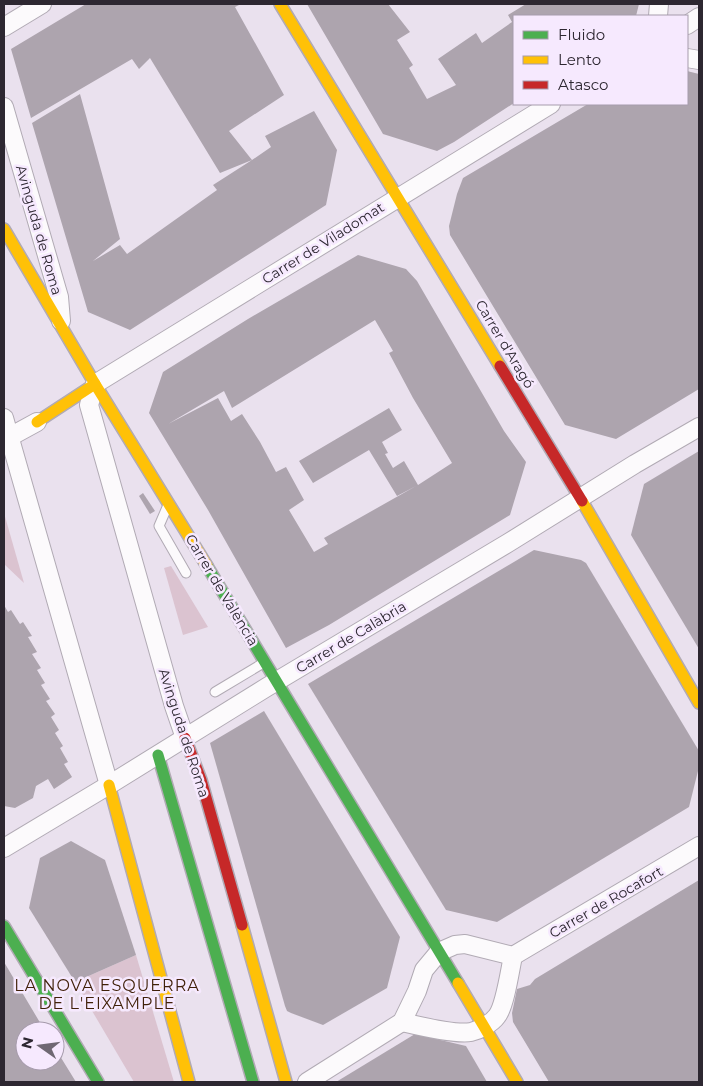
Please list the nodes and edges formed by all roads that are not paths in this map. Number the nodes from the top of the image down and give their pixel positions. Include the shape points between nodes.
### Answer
1 (42, 4) edge
2 (280, 4) edge
3 (699, 17) edge
4 (688, 23) edge
5 (4, 27) edge
6 (549, 105) edge
7 (4, 108) edge
8 (396, 198) junction
9 (4, 229) edge
10 (61, 324) junction
11 (95, 384) junction
12 (4, 418) edge
13 (37, 422) joint
14 (699, 427) edge
15 (6, 439) edge
16 (580, 498) junction
17 (169, 502) junction
18 (186, 574) dead end
19 (265, 662) junction
20 (277, 681) junction
21 (215, 692) dead end
22 (699, 703) edge
23 (185, 738) junction
24 (158, 755) junction
25 (109, 785) junction
26 (699, 846) edge
27 (4, 848) edge
28 (4, 926) edge
29 (439, 952) junction
30 (513, 956) junction
31 (402, 1022) junction
32 (484, 1027) junction
33 (98, 1082) edge
34 (189, 1082) edge
35 (253, 1082) edge
36 (286, 1082) edge
37 (307, 1082) edge
38 (517, 1082) edge

1 - 5 street
2 - 8 street, Carrer d'Aragó
3 - 4 street
6 - 8 street, Carrer de Viladomat
7 - 10 street, Avinguda de Roma via 59,297
8 - 11 street, Carrer de Viladomat
8 - 16 street, Carrer d'Aragó
9 - 10 street, Carrer de València
10 - 11 street, Carrer de València
11 - 13 street
11 - 17 street, Carrer de València
11 - 23 street, Avinguda de Roma via 89,406
12 - 15 street
13 - 15 street
14 - 16 street, Carrer de Calàbria
15 - 25 street
16 - 20 street, Carrer de Calàbria
16 - 22 street, Carrer d'Aragó
17 - 18 lane via 159,526
17 - 19 street, Carrer de València
19 - 20 street, Carrer de València
19 - 21 lane
20 - 23 street, Carrer de Calàbria
20 - 29 street, Carrer de València
23 - 24 street, Carrer de Calàbria
23 - 36 street, Avinguda de Roma via 201,780
24 - 25 street, Carrer de Calàbria
24 - 35 street
25 - 27 street, Carrer de Calàbria
25 - 34 street
26 - 30 street, Carrer de Rocafort
28 - 33 street
29 - 30 street via 465,944
29 - 31 street via 424,970 418,991
29 - 32 street, Carrer de València
30 - 32 street via 498,1015
31 - 32 street via 470,1032
31 - 37 street
32 - 38 street, Carrer de València

